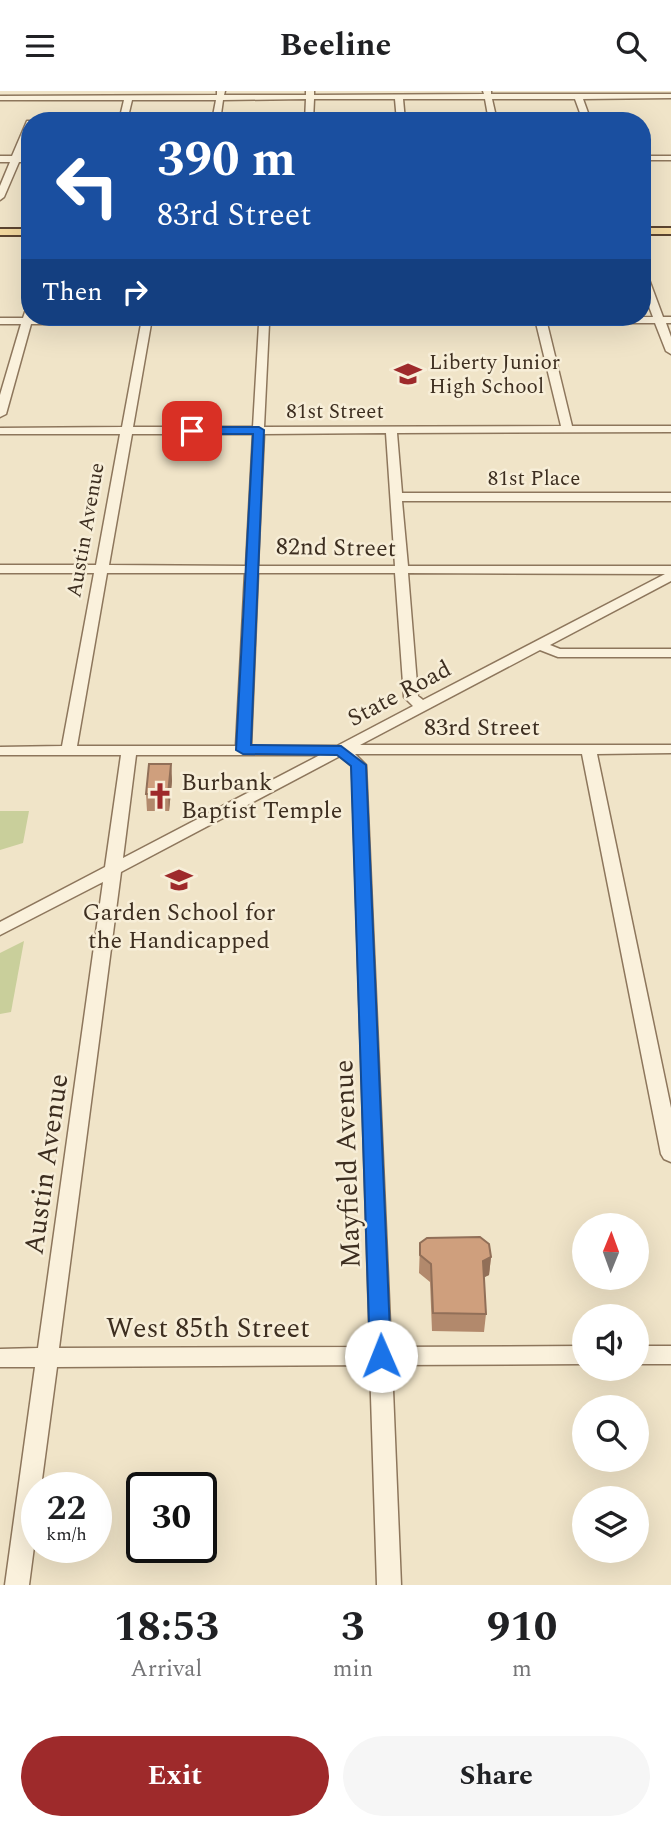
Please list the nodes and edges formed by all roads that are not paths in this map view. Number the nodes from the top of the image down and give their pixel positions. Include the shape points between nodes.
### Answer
1 (220, 94) edge
2 (310, 94) edge
3 (487, 94) edge
4 (578, 96) junction
5 (40, 97) junction
6 (129, 97) junction
7 (398, 97) junction
8 (0, 98) edge
9 (670, 98) edge
10 (34, 112) edge
11 (125, 112) edge
12 (217, 112) edge
13 (309, 112) edge
14 (400, 112) edge
15 (492, 112) edge
16 (584, 112) edge
17 (21, 144) edge
18 (671, 157) edge
19 (651, 158) edge
20 (0, 159) edge
21 (15, 159) junction
22 (21, 159) edge
23 (0, 197) edge
24 (651, 231) edge
25 (671, 231) edge
26 (0, 232) edge
27 (21, 232) edge
28 (651, 292) edge
29 (21, 317) edge
30 (665, 320) edge
31 (0, 321) edge
32 (25, 326) edge
33 (145, 326) edge
34 (264, 326) edge
35 (542, 326) edge
36 (671, 351) edge
37 (0, 414) edge
38 (567, 429) junction
39 (671, 429) edge
40 (259, 430) junction
41 (391, 430) junction
42 (0, 431) edge
43 (126, 431) junction
44 (671, 497) edge
45 (397, 498) junction
46 (0, 569) edge
47 (102, 569) junction
48 (251, 569) junction
49 (402, 570) junction
50 (671, 570) edge
51 (671, 576) edge
52 (538, 645) junction
53 (671, 653) edge
54 (422, 707) junction
55 (671, 749) edge
56 (69, 750) junction
57 (130, 750) junction
58 (243, 750) junction
59 (341, 750) junction
60 (589, 750) junction
61 (0, 751) edge
62 (114, 869) junction
63 (0, 929) edge
64 (671, 1154) edge
65 (572, 1355) edge
66 (649, 1355) edge
67 (671, 1355) edge
68 (381, 1356) junction
69 (0, 1358) edge
70 (47, 1358) junction
71 (17, 1585) edge
72 (389, 1585) edge

1 - 2 street
1 - 6 street
1 - 12 street
2 - 7 street
2 - 13 street
3 - 4 street
3 - 7 street
3 - 15 street
4 - 9 street
4 - 16 street
5 - 6 street
5 - 8 street
5 - 10 street
6 - 11 street
7 - 14 street
17 - 21 street
18 - 19 street
20 - 21 street
21 - 22 street
21 - 23 street
24 - 25 main road
26 - 27 main road
28 - 30 street
29 - 31 street
30 - 36 street
32 - 37 street
33 - 43 street, Austin Avenue
34 - 40 street
35 - 38 street
38 - 39 street, 81st Street
38 - 41 street, 81st Street
40 - 41 street, 81st Street
40 - 43 street, 81st Street
40 - 48 street
41 - 45 street
42 - 43 street, 81st Street
43 - 47 street, Austin Avenue
44 - 45 street, 81st Place
45 - 49 street
46 - 47 street, 82nd Street
47 - 48 street, 82nd Street
47 - 56 street, Austin Avenue
48 - 49 street, 82nd Street
48 - 58 street
49 - 50 street, 82nd Street
49 - 54 street via 411,697
51 - 52 street, State Road
52 - 53 street via 558,653
52 - 54 street, State Road
54 - 59 street, State Road
55 - 60 street, 83rd Street
56 - 57 street, 83rd Street
56 - 61 street, 83rd Street
57 - 58 street, 83rd Street
57 - 62 street, Austin Avenue
58 - 59 street, 83rd Street
59 - 60 street, 83rd Street
59 - 62 street, State Road
59 - 68 street, Mayfield Avenue via 359,765
60 - 64 street
62 - 63 street, State Road
62 - 70 street, Austin Avenue
65 - 68 street, West 85th Street
66 - 67 street
68 - 70 street, West 85th Street
68 - 72 street, Mayfield Avenue
69 - 70 street, West 85th Street
70 - 71 street, Austin Avenue

